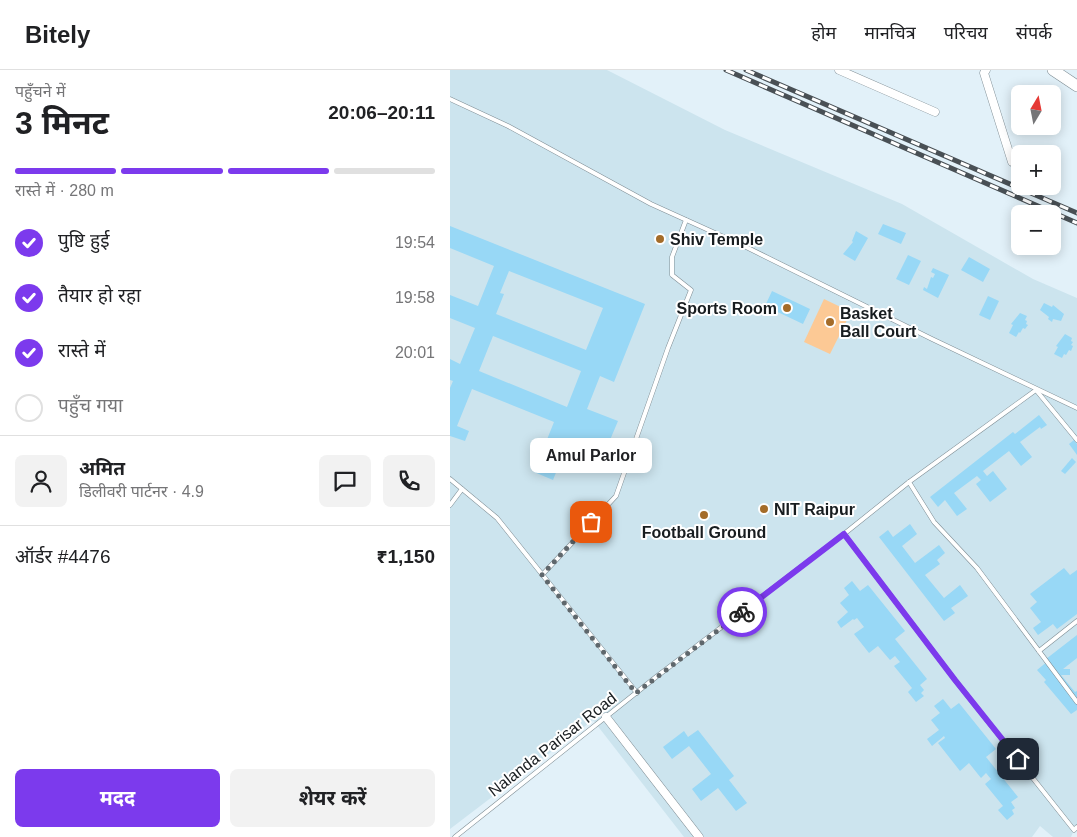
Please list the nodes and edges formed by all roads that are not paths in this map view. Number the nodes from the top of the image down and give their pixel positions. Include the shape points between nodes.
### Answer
1 (839, 70) edge
2 (986, 70) edge
3 (1053, 70) edge
4 (1077, 86) edge
5 (450, 99) edge
6 (936, 112) dead end
7 (1011, 159) edge
8 (686, 220) junction
9 (1036, 390) junction
10 (1077, 408) edge
11 (1077, 440) edge
12 (450, 479) edge
13 (909, 482) junction
14 (462, 489) junction
15 (450, 505) edge
16 (844, 534) junction
17 (542, 575) junction
18 (1077, 621) edge
19 (1039, 651) junction
20 (636, 693) junction
21 (1077, 702) edge
22 (606, 717) junction
23 (1076, 828) edge
24 (455, 837) edge
25 (699, 837) edge

1 - 6 street
2 - 7 street via 984,73
3 - 4 street
5 - 8 lane
8 - 9 lane
8 - 17 lane via 672,257 672,275 691,290 616,496
9 - 10 lane
9 - 11 lane
9 - 13 lane, Nalanda Parisar Road
12 - 14 lane
13 - 16 lane, Nalanda Parisar Road
13 - 19 lane via 934,522 977,568
14 - 15 lane
14 - 17 lane via 497,518
16 - 20 lane, Nalanda Parisar Road
16 - 23 lane via 955,680
17 - 20 lane
18 - 19 lane
19 - 21 lane
20 - 22 lane, Nalanda Parisar Road
22 - 24 lane, Nalanda Parisar Road
22 - 25 street

